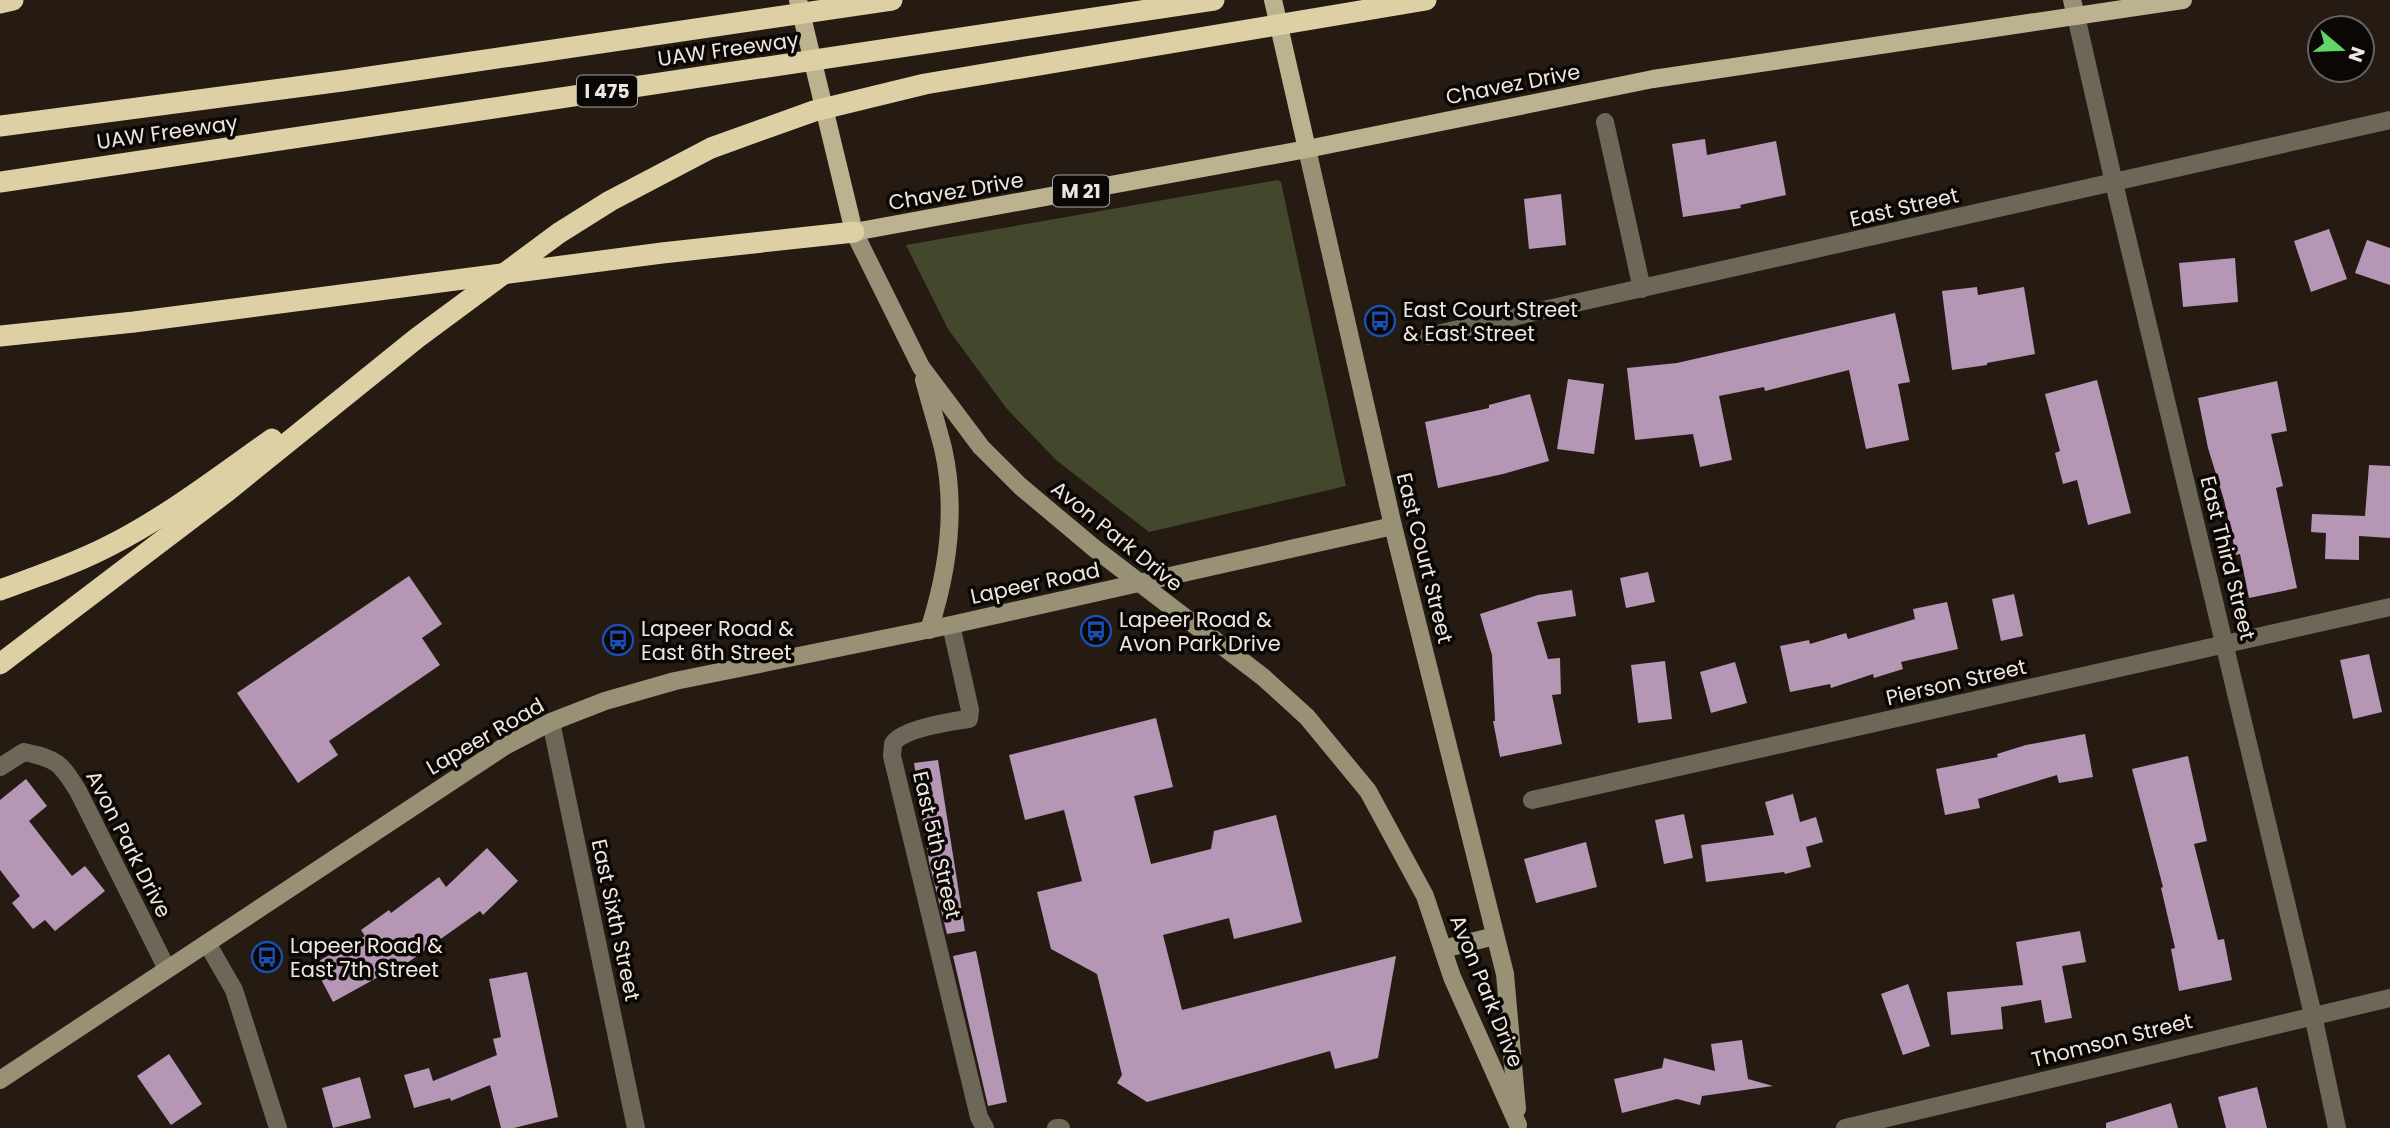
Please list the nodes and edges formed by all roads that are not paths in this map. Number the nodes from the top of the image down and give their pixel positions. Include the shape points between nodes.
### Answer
1 (13, 0) edge
2 (798, 0) edge
3 (892, 0) edge
4 (1214, 0) edge
5 (1273, 0) edge
6 (1426, 0) edge
7 (2183, 0) edge
8 (0, 3) edge
9 (2074, 8) edge
10 (2390, 120) edge
11 (1605, 122) dead end
12 (0, 126) edge
13 (1307, 149) junction
14 (0, 182) edge
15 (2113, 183) junction
16 (855, 232) junction
17 (1642, 289) junction
18 (0, 336) edge
19 (1428, 337) dead end
20 (417, 338) junction
21 (920, 367) junction
22 (1393, 526) junction
23 (1140, 584) junction
24 (0, 590) edge
25 (2390, 607) edge
26 (951, 625) junction
27 (929, 630) junction
28 (2226, 646) junction
29 (0, 664) edge
30 (551, 722) junction
31 (0, 767) edge
32 (1532, 800) dead end
33 (1495, 936) junction
34 (206, 943) junction
35 (1443, 949) junction
36 (167, 969) junction
37 (2390, 998) edge
38 (2313, 1015) junction
39 (0, 1080) edge
40 (1519, 1127) edge
41 (278, 1128) edge
42 (636, 1128) edge
43 (985, 1128) edge
44 (1845, 1128) edge
45 (2337, 1128) edge

1 - 8 highway
2 - 16 main road
3 - 12 highway, UAW Freeway / I 475
4 - 14 highway, UAW Freeway / I 475
5 - 13 main road, East Court Street
6 - 20 highway via 925,84 814,111 711,148 610,201 558,233
7 - 9 main road, Chavez Drive
9 - 13 main road, Chavez Drive via 1653,79
9 - 15 street, East Third Street
10 - 15 street, East Street
11 - 17 street
13 - 16 main road, Chavez Drive / M 21
13 - 22 main road, East Court Street
15 - 17 street, East Street
15 - 28 street, East Third Street
16 - 18 highway
16 - 21 main road
17 - 19 street, East Street
20 - 24 highway via 166,512 108,547
20 - 29 highway via 225,494
21 - 23 main road, Avon Park Drive via 981,447 1020,486
21 - 27 main road via 948,482 948,555
22 - 23 main road, Lapeer Road
22 - 33 main road, East Court Street
23 - 26 main road, Lapeer Road
23 - 35 main road, Avon Park Drive via 1263,677 1340,755 1391,830 1424,896
25 - 28 street, Pierson Street
26 - 27 main road, Lapeer Road
26 - 43 street, East 5th Street via 969,719 900,736 892,756 975,1104
27 - 30 main road, Lapeer Road via 675,681
28 - 32 street, Pierson Street
28 - 38 street, East Third Street
30 - 34 main road, Lapeer Road via 505,746
30 - 42 street, East Sixth Street
31 - 36 street, Avon Park Drive via 24,752 50,758 63,767
33 - 35 main road
33 - 40 main road, East Court Street via 1505,974
34 - 36 main road, Lapeer Road
34 - 41 street via 234,990
35 - 40 main road, Avon Park Drive
36 - 39 main road, Lapeer Road
37 - 38 street, Thomson Street
38 - 44 street, Thomson Street
38 - 45 street, East Third Street

